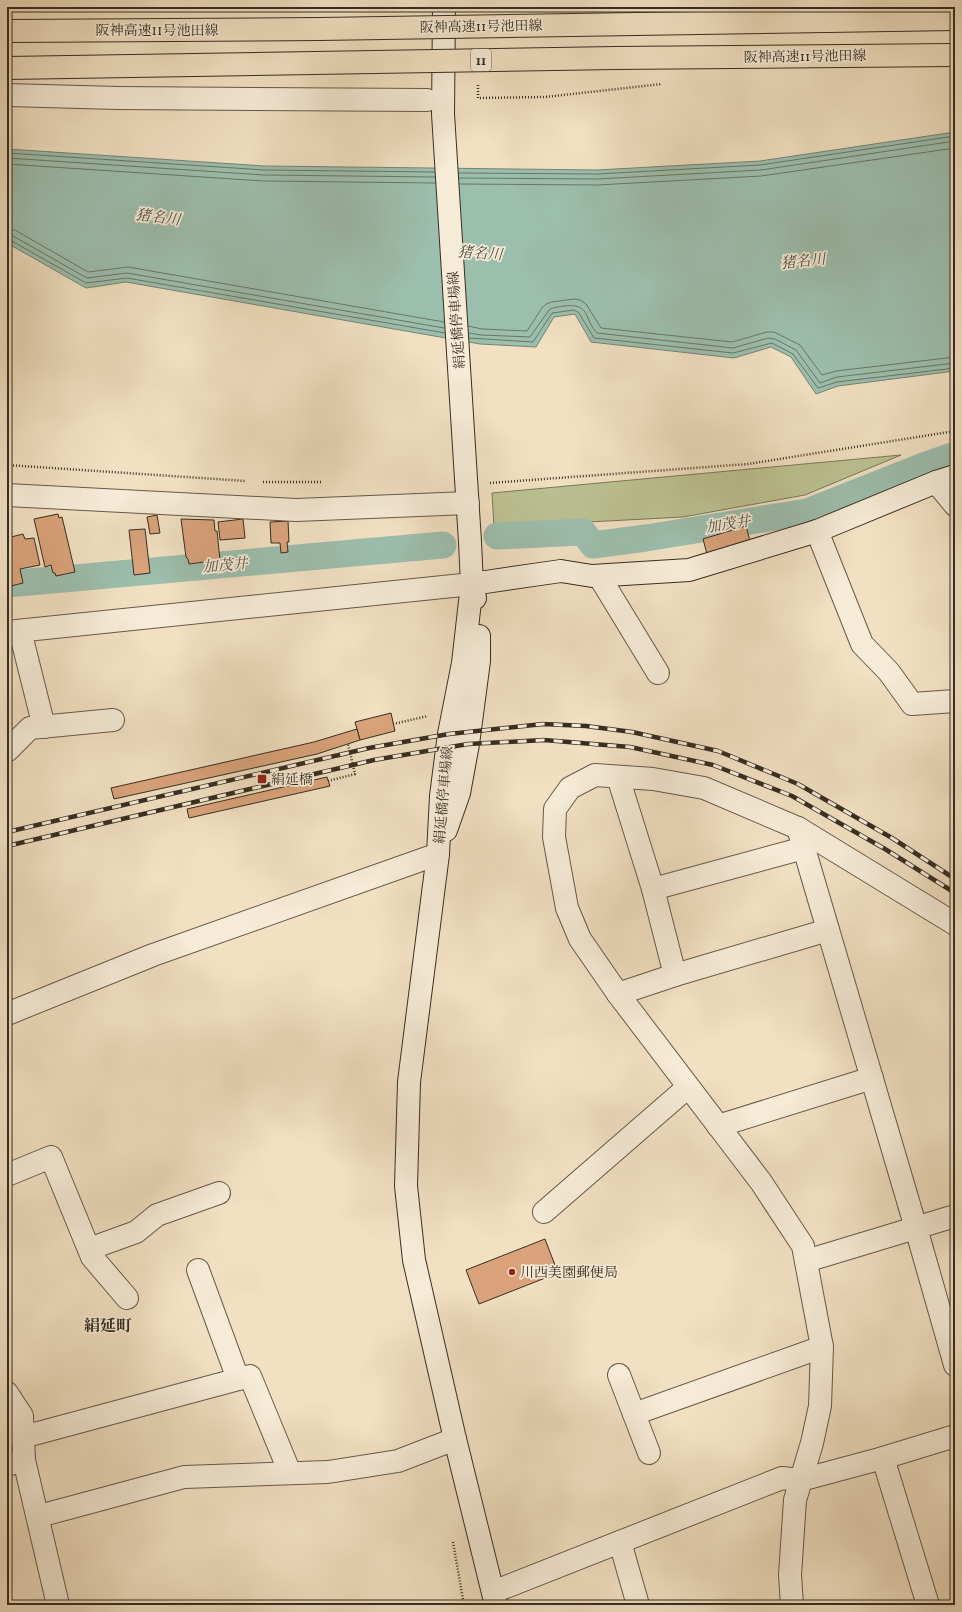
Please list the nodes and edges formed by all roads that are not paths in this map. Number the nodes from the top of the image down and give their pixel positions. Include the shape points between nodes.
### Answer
1 (444, 7) edge
2 (955, 19) edge
3 (7, 31) edge
4 (955, 55) edge
5 (7, 68) edge
6 (7, 95) edge
7 (435, 107) junction
8 (945, 479) edge
9 (7, 495) edge
10 (468, 503) junction
11 (955, 505) edge
12 (816, 531) junction
13 (599, 576) junction
14 (472, 584) junction
15 (14, 632) edge
16 (658, 673) dead end
17 (955, 701) edge
18 (113, 720) dead end
19 (44, 727) junction
20 (8, 750) dead end
21 (618, 776) junction
22 (801, 838) junction
23 (438, 854) junction
24 (652, 889) junction
25 (955, 924) edge
26 (828, 930) junction
27 (675, 976) junction
28 (618, 994) junction
29 (7, 1014) edge
30 (872, 1078) junction
31 (688, 1087) junction
32 (718, 1126) junction
33 (7, 1175) edge
34 (219, 1193) dead end
35 (544, 1212) dead end
36 (955, 1216) edge
37 (916, 1228) junction
38 (89, 1249) junction
39 (806, 1261) junction
40 (198, 1270) dead end
41 (127, 1298) dead end
42 (822, 1347) junction
43 (955, 1365) edge
44 (619, 1375) dead end
45 (238, 1380) junction
46 (7, 1393) edge
47 (634, 1414) junction
48 (955, 1436) edge
49 (23, 1437) junction
50 (455, 1438) junction
51 (649, 1453) dead end
52 (883, 1458) junction
53 (16, 1462) edge
54 (290, 1473) junction
55 (801, 1480) junction
56 (39, 1516) junction
57 (620, 1542) junction
58 (494, 1599) edge
59 (924, 1604) edge
60 (58, 1605) edge
61 (638, 1605) edge
62 (792, 1605) edge

1 - 7 street, 絹延橋停車場線
2 - 3 highway, 阪神高速11号池田線, bridge
4 - 5 highway, 阪神高速11号池田線 / 11, bridge
6 - 7 street
7 - 10 street, 絹延橋停車場線
8 - 11 street
8 - 12 street
9 - 10 street via 296,510
10 - 14 street, 絹延橋停車場線
12 - 13 street via 688,570
12 - 17 street via 862,644 889,672 912,704
13 - 14 street via 561,571
13 - 16 street
14 - 15 street
14 - 23 street, 絹延橋停車場線 via 463,663 449,734 441,796
14 - 23 street, 絹延橋停車場線 via 478,614 479,661 459,793
15 - 19 street
18 - 19 street
19 - 20 street via 30,728
21 - 22 street via 704,788
21 - 24 street
21 - 28 street via 595,775 570,788 555,809 554,837 567,908 580,940
22 - 24 street
22 - 25 street
22 - 26 street
23 - 29 street via 153,955
23 - 50 street via 409,1082 406,1186 414,1260
24 - 27 street
26 - 27 street
26 - 30 street
27 - 28 street
28 - 31 street
30 - 32 street
30 - 37 street
31 - 32 street
31 - 35 street
32 - 39 street via 761,1182 803,1246
33 - 38 street via 51,1157
34 - 38 street via 157,1215 136,1232
36 - 37 street
37 - 39 street
37 - 43 street
38 - 41 street via 92,1257
39 - 42 street
40 - 45 street
42 - 47 street
42 - 55 street via 820,1406
44 - 47 street
45 - 49 street
45 - 54 street via 250,1376
46 - 49 street via 22,1416
47 - 51 street
48 - 52 street
49 - 53 street
50 - 54 street via 398,1461 328,1472
50 - 58 street
52 - 55 street
52 - 59 street
53 - 56 street
54 - 56 street via 184,1477
55 - 57 street via 782,1478
55 - 62 street via 795,1500 790,1575
56 - 60 street
57 - 58 street
57 - 61 street

